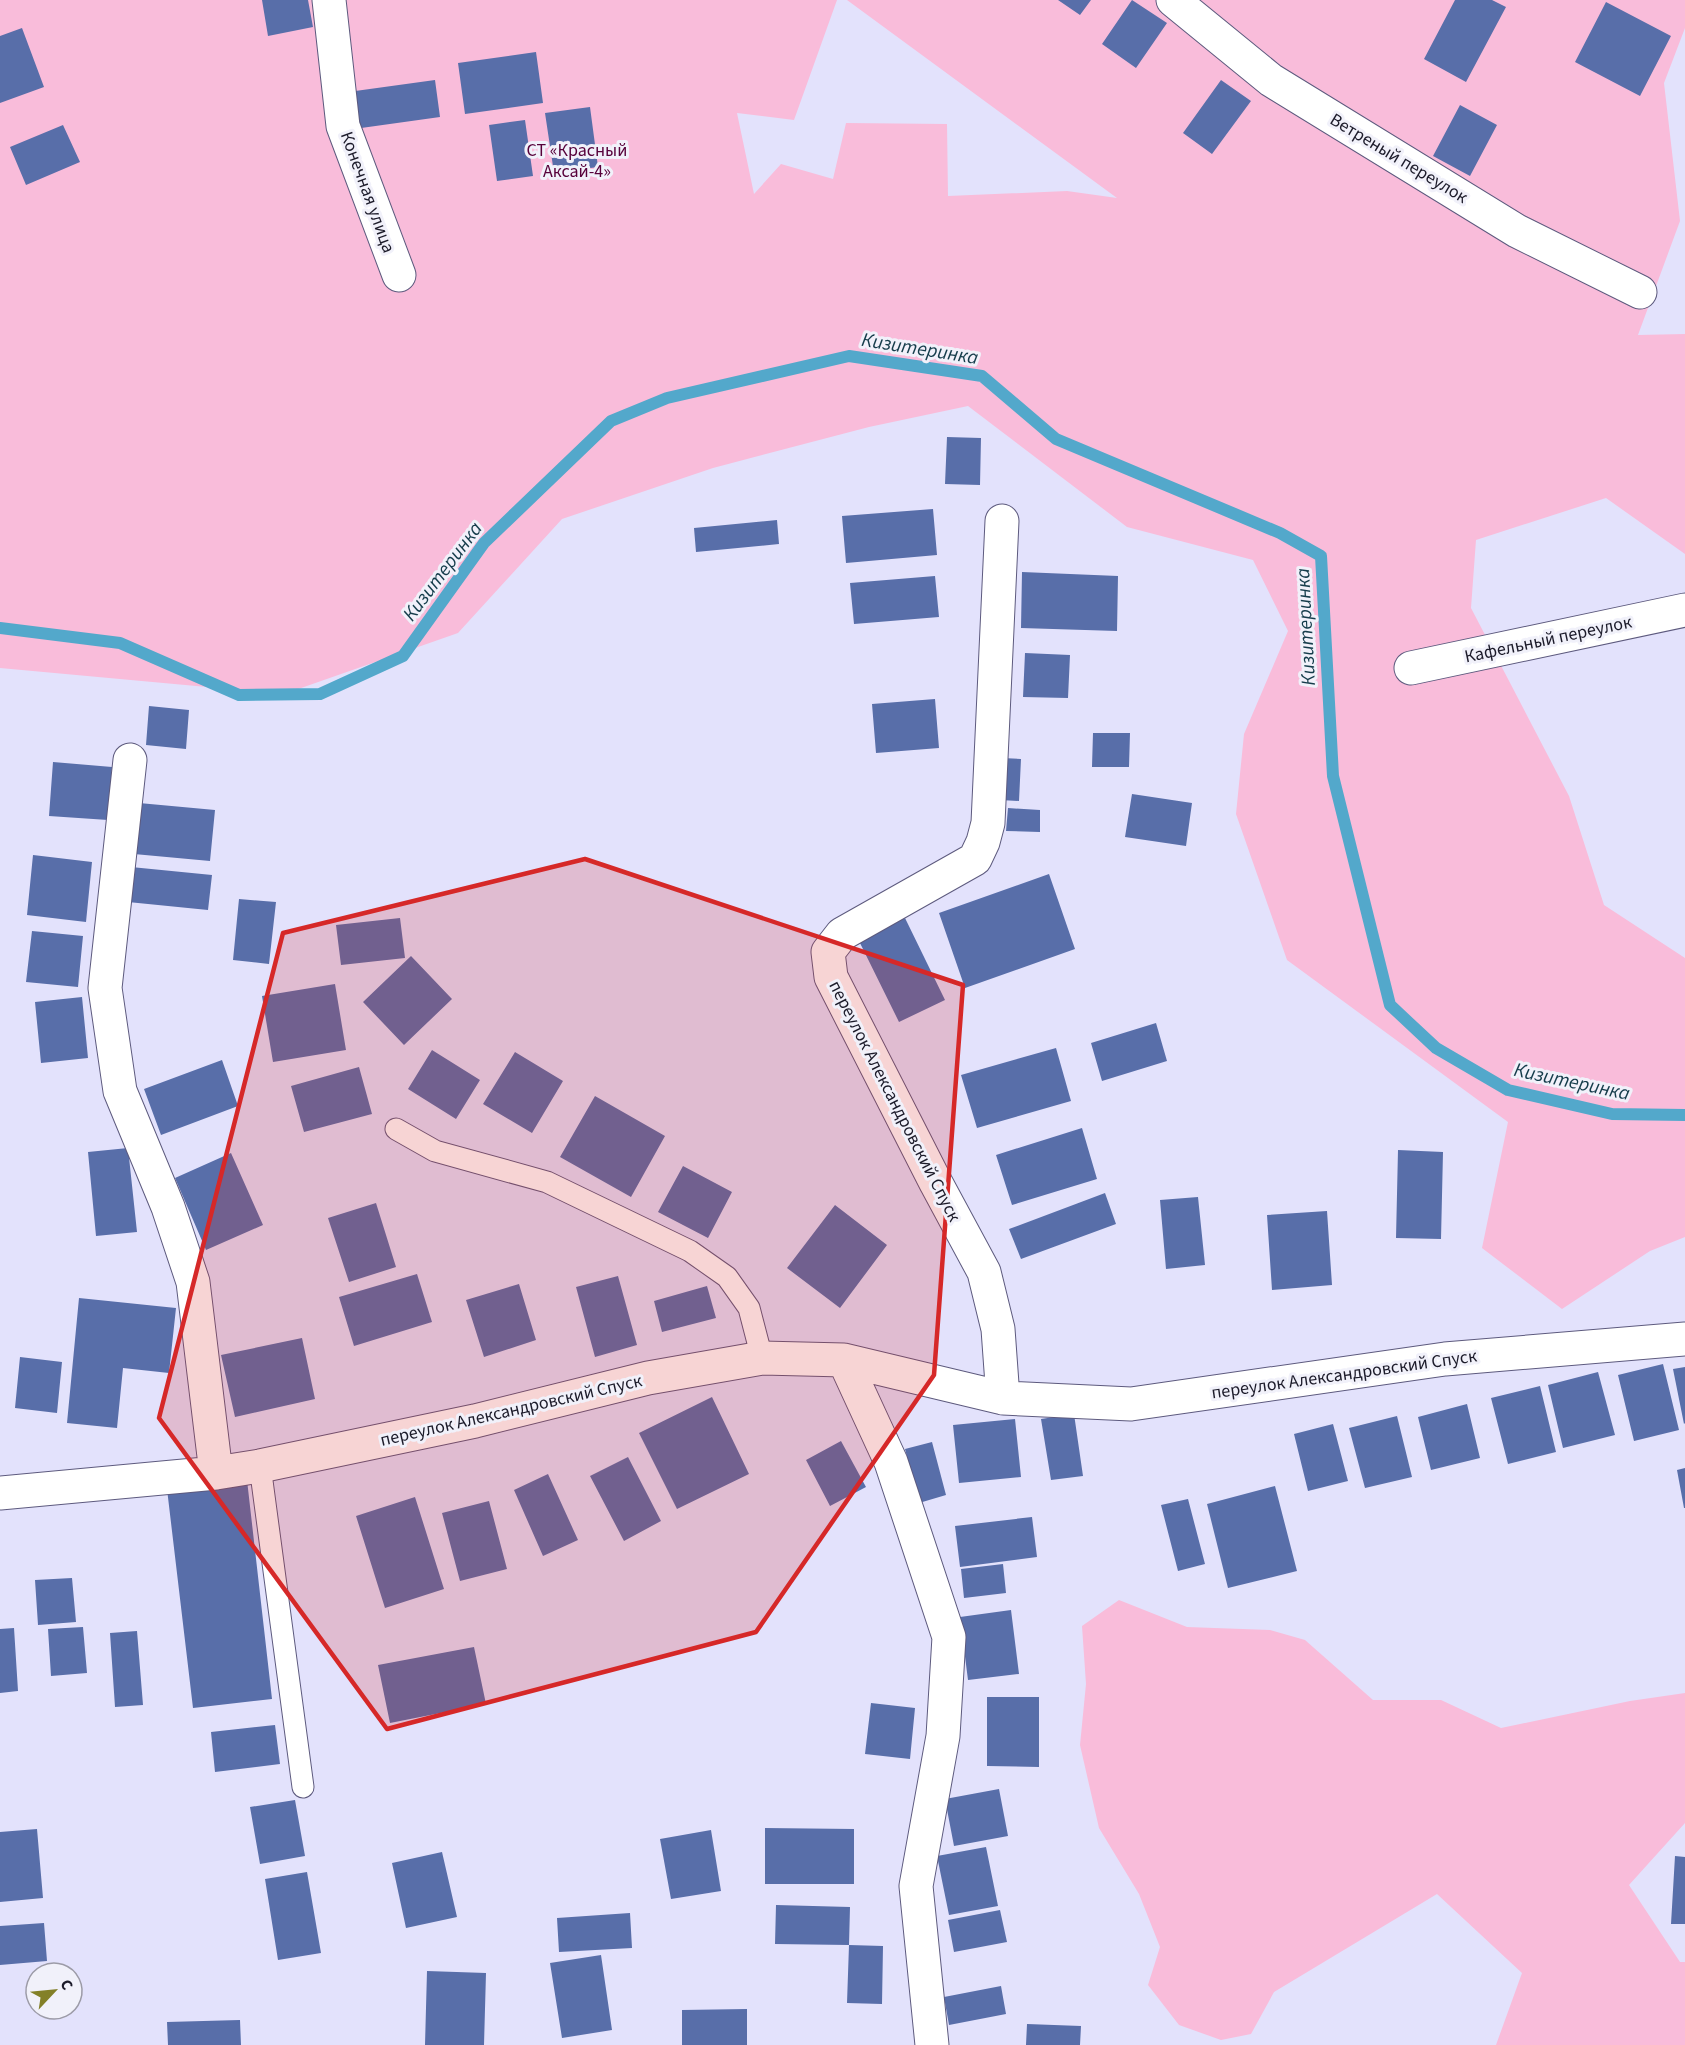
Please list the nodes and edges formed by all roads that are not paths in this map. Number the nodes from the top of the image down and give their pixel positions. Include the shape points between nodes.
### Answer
1 (328, 0) edge
2 (1173, 0) edge
3 (399, 275) dead end
4 (1640, 292) dead end
5 (1002, 521) dead end
6 (1685, 610) edge
7 (1411, 668) dead end
8 (130, 760) dead end
9 (396, 1129) dead end
10 (1685, 1339) edge
11 (762, 1358) junction
12 (844, 1360) junction
13 (1004, 1398) junction
14 (260, 1466) junction
15 (216, 1473) junction
16 (0, 1493) edge
17 (303, 1787) dead end
18 (932, 2045) edge

1 - 3 street, Конечная улица via 343,126
2 - 4 street, Ветреный переулок via 1271,80 1517,231
5 - 13 street, переулок Александровский Спуск via 988,823 983,842 975,859 842,934 828,952 831,977 984,1272 998,1329
6 - 7 street, Кафельный переулок
8 - 15 street via 105,988 120,1091 168,1207 193,1282
9 - 11 lane via 435,1151 547,1182 690,1251 727,1277 749,1308
10 - 13 street, переулок Александровский Спуск via 1444,1359 1131,1404
11 - 12 street, переулок Александровский Спуск
11 - 14 street, переулок Александровский Спуск via 648,1378 475,1421
12 - 13 street, переулок Александровский Спуск
12 - 18 street via 891,1462 949,1637 943,1736 916,1886
14 - 15 street, переулок Александровский Спуск
14 - 17 lane
15 - 16 street, переулок Александровский Спуск

